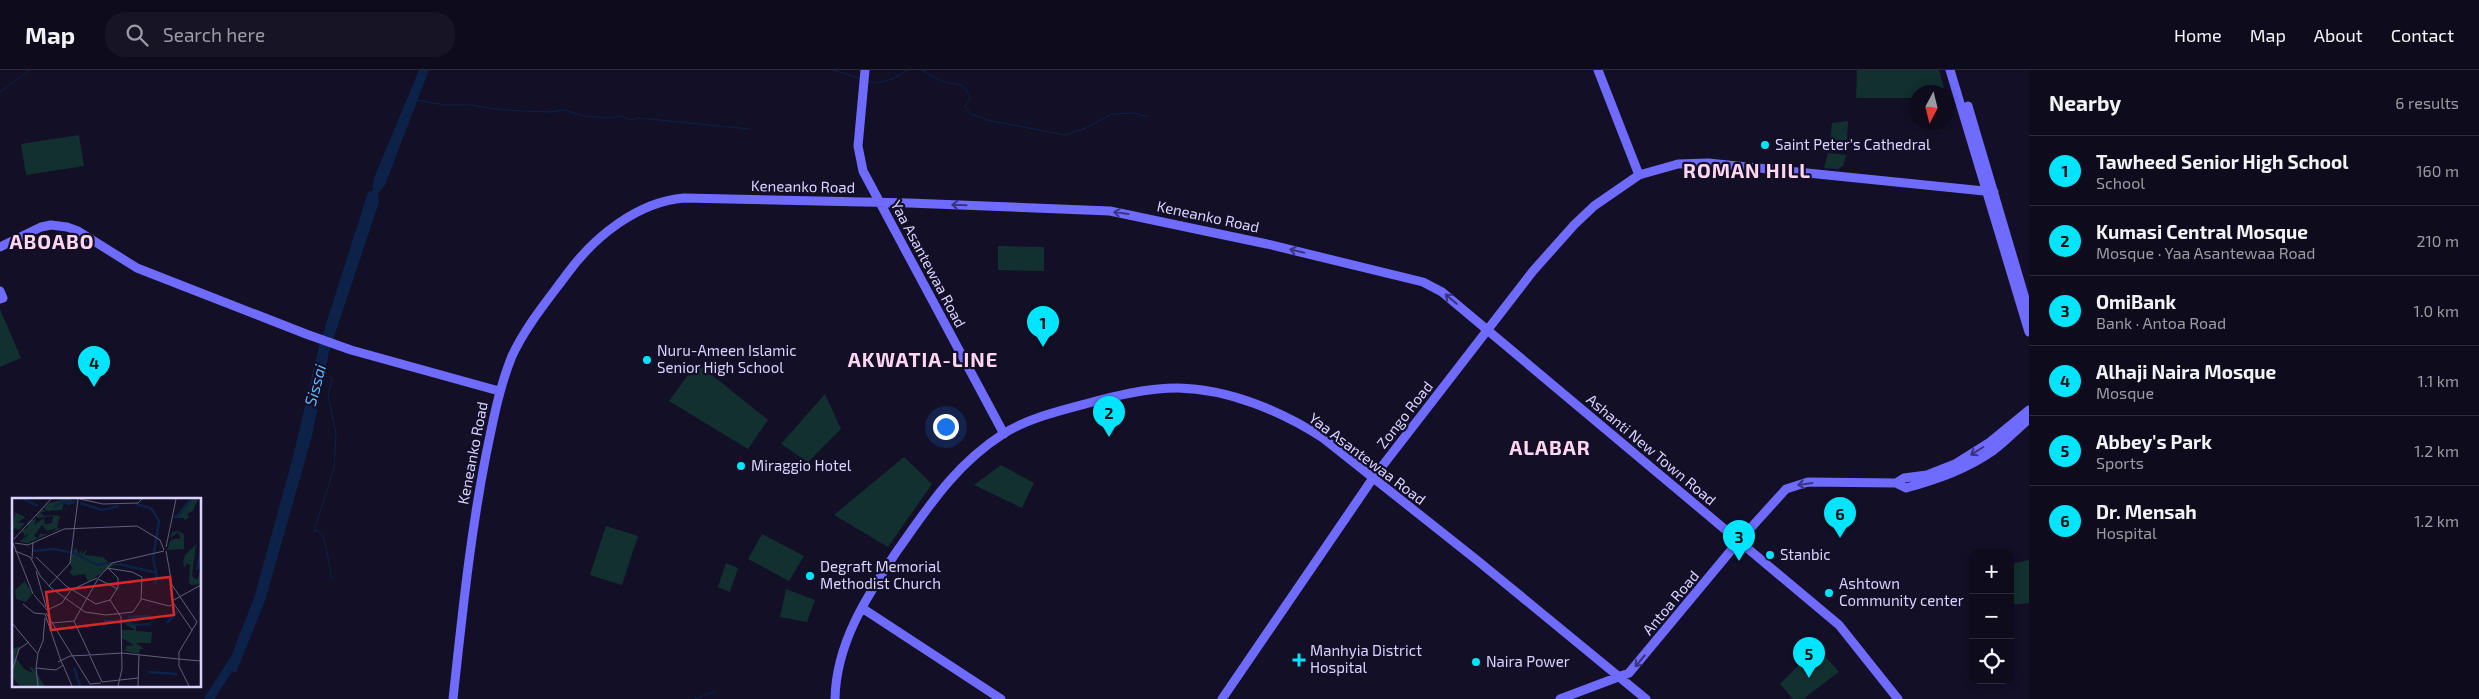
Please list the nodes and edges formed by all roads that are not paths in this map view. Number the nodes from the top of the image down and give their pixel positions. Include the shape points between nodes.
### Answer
1 (1598, 70) edge
2 (1950, 70) edge
3 (1956, 70) edge
4 (865, 74) edge
5 (1639, 175) junction
6 (1990, 192) junction
7 (878, 202) junction
8 (0, 247) edge
9 (0, 292) edge
10 (0, 300) edge
11 (2029, 312) edge
12 (1488, 330) junction
13 (2029, 332) edge
14 (499, 391) junction
15 (2029, 410) edge
16 (2029, 419) edge
17 (1004, 434) junction
18 (1373, 478) junction
19 (1896, 483) junction
20 (1738, 542) junction
21 (862, 608) junction
22 (1621, 677) junction
23 (453, 699) edge
24 (835, 699) edge
25 (1001, 699) edge
26 (1222, 699) edge
27 (1560, 699) edge
28 (1646, 699) edge
29 (1898, 699) edge

1 - 5 street
2 - 6 street
3 - 6 street
4 - 7 street, Yaa Asantewaa Road via 858,146 860,163
5 - 6 street, Zongo Road via 1678,164 1708,163
5 - 12 street, Zongo Road via 1594,206 1574,225 1532,271
6 - 11 street
6 - 13 street
12 -> 7 street, Keneanko Road via 1442,292 1423,282 1128,214 1097,210
7 - 14 street, Keneanko Road via 684,198 660,202 644,209 605,234 576,262 529,324
7 - 17 street, Yaa Asantewaa Road
8 - 14 street via 41,227 67,227 137,268 318,339
9 - 10 street via 3,298
12 - 18 street, Zongo Road
12 - 20 street, Ashanti New Town Road
14 - 23 street, Keneanko Road via 476,509
15 -> 19 street via 1990,442 1955,464
16 - 19 street via 1995,449 1947,476 1906,488
17 - 18 street, Yaa Asantewaa Road via 1058,411 1117,395 1190,389 1278,413 1323,438
17 - 21 street via 940,490 877,580
18 - 22 street, Yaa Asantewaa Road
18 - 26 street, Zongo Road
19 -> 20 street, Antoa Road via 1808,482 1786,489
20 -> 22 street, Antoa Road via 1631,671
20 - 29 street, Ashanti New Town Road via 1839,625
21 - 24 street via 841,656
21 - 25 street
22 - 27 street
22 - 28 street, Yaa Asantewaa Road

